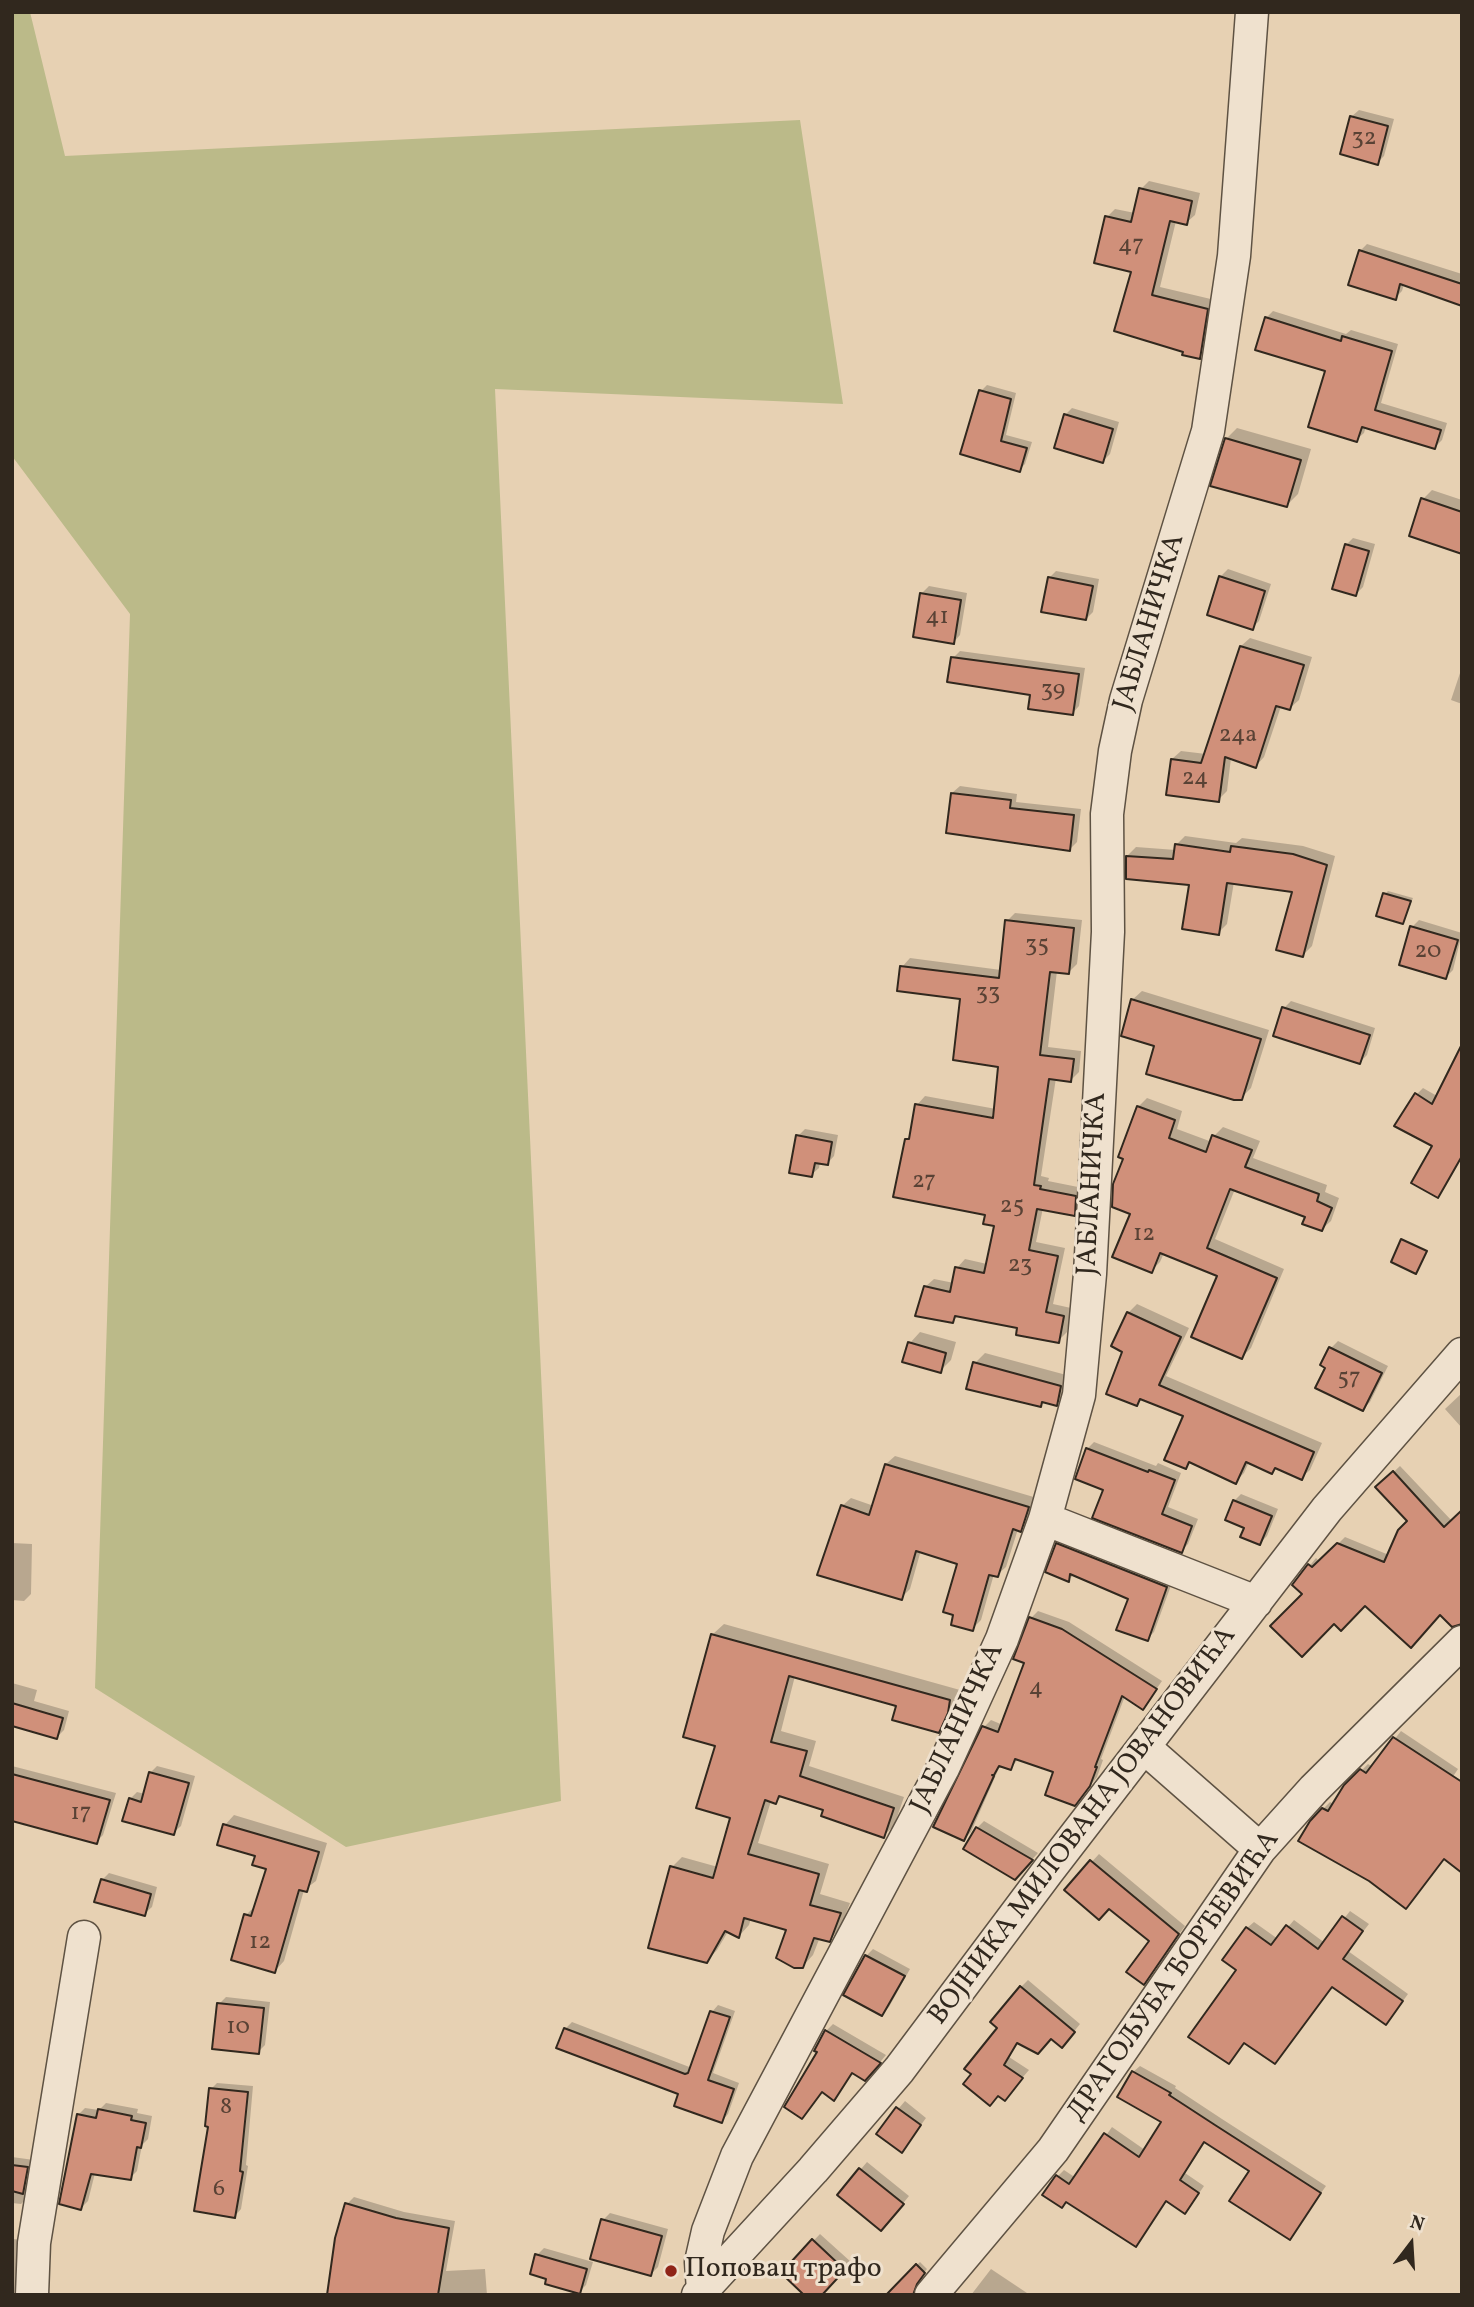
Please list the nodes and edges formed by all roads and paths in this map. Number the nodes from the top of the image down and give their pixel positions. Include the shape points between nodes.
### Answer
1 (1252, 12) edge
2 (1462, 1354) edge
3 (1045, 1519) junction
4 (1256, 1602) junction
5 (1462, 1642) edge
6 (1145, 1748) junction
7 (1259, 1849) junction
8 (84, 1937) dead end
9 (696, 2293) edge
10 (32, 2295) edge
11 (931, 2295) edge

1 - 3 street, ЈАБЛАНИЧКА via 1234,256 1208,430 1126,700 1115,751 1107,814 1108,932 1079,1395
2 - 4 street, ВОЈНИКА МИЛОВАНА ЈОВАНОВИЋА via 1327,1509
3 - 4 street
3 - 9 street, ЈАБЛАНИЧКА via 1002,1639 943,1768 737,2156 708,2231
4 - 6 street, ВОЈНИКА МИЛОВАНА ЈОВАНОВИЋА
5 - 7 street, ДРАГОЉУБА ЂОРЂЕВИЋА
6 - 7 street
6 - 9 street, ВОЈНИКА МИЛОВАНА ЈОВАНОВИЋА via 899,2070 813,2170
7 - 11 street, ДРАГОЉУБА ЂОРЂЕВИЋА via 1054,2150
8 - 10 street via 34,2243

